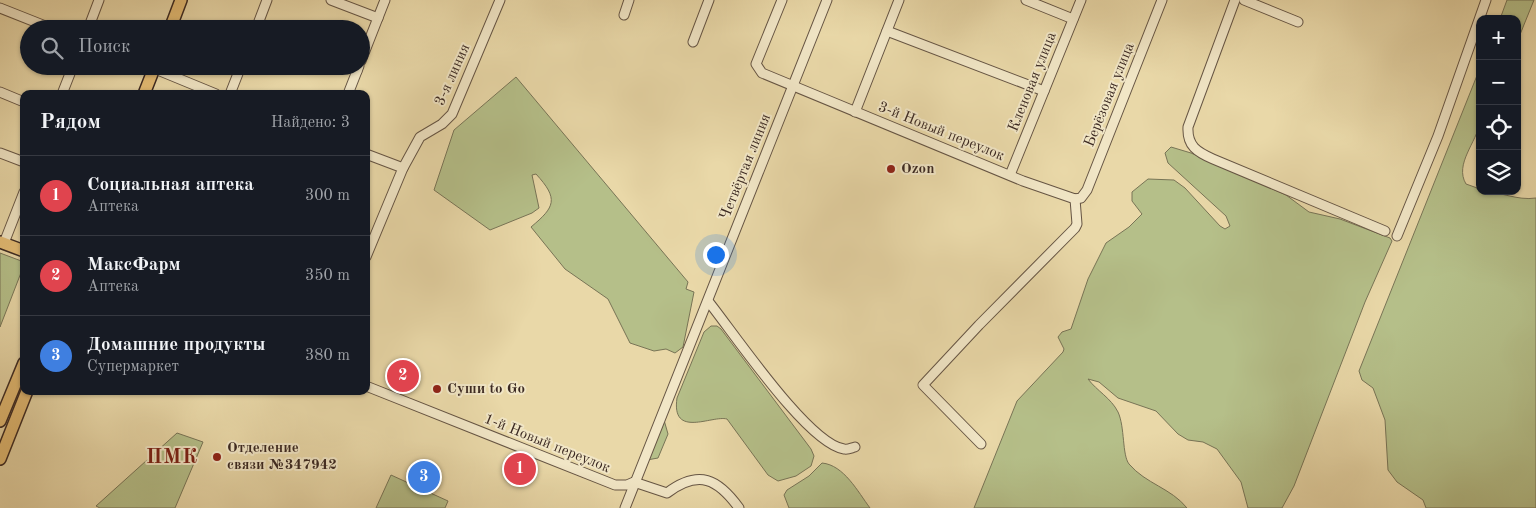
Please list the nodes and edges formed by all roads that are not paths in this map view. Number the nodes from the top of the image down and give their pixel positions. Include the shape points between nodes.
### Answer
1 (100, 0) edge
2 (181, 0) edge
3 (267, 0) edge
4 (331, 0) edge
5 (385, 0) edge
6 (500, 0) edge
7 (629, 0) edge
8 (709, 0) edge
9 (782, 0) edge
10 (827, 0) edge
11 (899, 0) edge
12 (1026, 0) edge
13 (1081, 0) edge
14 (1162, 0) edge
15 (1235, 0) edge
16 (1244, 0) edge
17 (1486, 0) edge
18 (0, 8) edge
19 (624, 15) dead end
20 (378, 18) junction
21 (1073, 19) junction
22 (30, 20) edge
23 (92, 20) edge
24 (173, 20) edge
25 (259, 20) edge
26 (1298, 22) dead end
27 (887, 31) junction
28 (370, 38) edge
29 (692, 42) dead end
30 (69, 75) edge
31 (150, 75) edge
32 (171, 75) edge
33 (237, 75) edge
34 (356, 75) edge
35 (793, 85) junction
36 (64, 90) edge
37 (145, 90) edge
38 (207, 90) edge
39 (232, 90) edge
40 (350, 90) edge
41 (1044, 91) junction
42 (0, 92) edge
43 (20, 100) edge
44 (855, 112) junction
45 (0, 153) edge
46 (370, 156) edge
47 (20, 160) edge
48 (403, 168) junction
49 (1010, 175) junction
50 (1078, 199) junction
51 (20, 201) edge
52 (1385, 231) dead end
53 (1397, 236) dead end
54 (2, 242) edge
55 (370, 247) edge
56 (20, 249) edge
57 (708, 300) junction
58 (20, 373) edge
59 (370, 388) edge
60 (13, 390) junction
61 (20, 392) edge
62 (26, 395) edge
63 (0, 421) edge
64 (981, 444) dead end
65 (855, 447) dead end
66 (0, 459) edge
67 (634, 482) junction
68 (625, 508) edge
69 (739, 508) edge

1 - 23 street
2 - 24 main road
3 - 25 street
4 - 20 street
5 - 20 street
6 - 48 street, 3-я линия via 452,114 420,137
7 - 19 street
8 - 29 street
9 - 35 street, 3-й Новый переулок via 756,64 762,73
10 - 35 street, Четвёртая линия
11 - 27 street
12 - 21 street
13 - 21 street, Кленовая улица
14 - 50 street, Берёзовая улица via 1087,190
15 - 52 street via 1188,127 1189,142 1198,152
16 - 26 street
17 - 53 street via 1438,136
18 - 22 street
20 - 28 street
21 - 41 street, Кленовая улица
27 - 41 street
27 - 44 street
30 - 36 street
31 - 37 main road
32 - 38 street
33 - 39 street
34 - 40 street
35 - 44 street, 3-й Новый переулок
35 - 57 street, Четвёртая линия
41 - 49 street, Кленовая улица
42 - 43 street
44 - 49 street, 3-й Новый переулок
45 - 47 street
46 - 48 street
48 - 55 street, 3-я линия
49 - 50 street, 3-й Новый переулок
50 - 64 street via 1075,228 979,324 923,386
51 - 54 street
54 - 56 main road
57 - 65 street via 810,428 838,448
57 - 67 street, Четвёртая линия
58 - 60 main road
59 - 67 street, 1-й Новый переулок via 615,485
60 - 61 main road
60 - 63 main road
62 - 66 main road
67 - 68 street, Четвёртая линия
67 - 69 street, 1-й Новый переулок via 667,493 683,483 708,480 718,484

